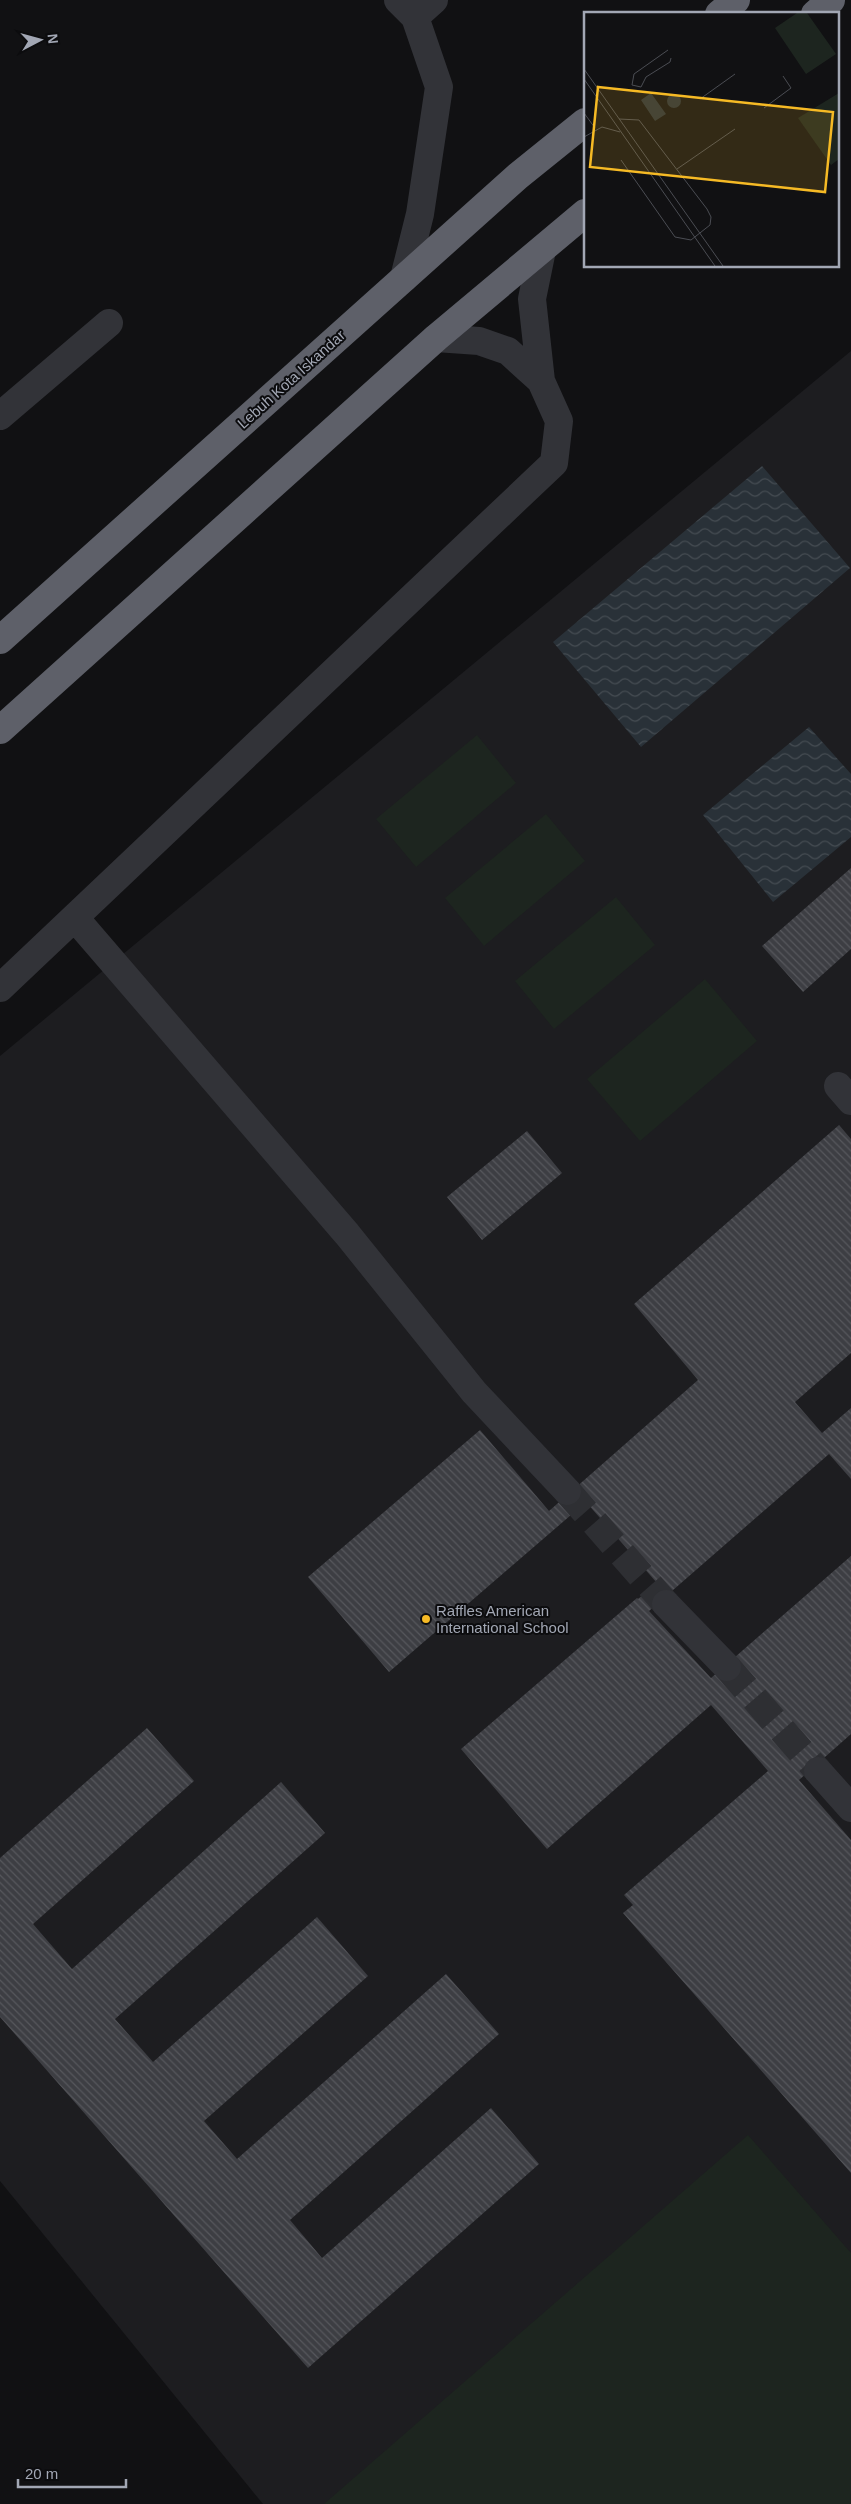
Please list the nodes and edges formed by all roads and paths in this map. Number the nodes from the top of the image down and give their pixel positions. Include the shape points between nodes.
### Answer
1 (736, 0) edge
2 (831, 0) edge
3 (416, 6) edge
4 (721, 12) edge
5 (817, 12) edge
6 (584, 123) edge
7 (584, 214) edge
8 (542, 250) junction
9 (404, 278) junction
10 (109, 323) dead end
11 (436, 338) junction
12 (541, 381) junction
13 (0, 416) edge
14 (0, 640) edge
15 (0, 730) edge
16 (75, 918) junction
17 (0, 988) edge
18 (567, 1491) tunnel mouth
19 (666, 1604) tunnel mouth
20 (726, 1667) tunnel mouth
21 (818, 1771) tunnel mouth
22 (851, 1808) edge

1 - 4 highway
2 - 5 highway
3 - 9 lane via 439,87 420,214
6 - 9 highway, Lebuh Kota Iskandar via 518,176
7 - 8 highway
8 - 11 highway
8 - 12 lane via 532,299
9 - 14 highway, Lebuh Kota Iskandar
10 - 13 lane
11 - 12 lane via 478,341 508,351
11 - 15 highway
12 - 16 lane via 559,421 554,463
16 - 17 lane
16 - 18 lane via 347,1234 474,1392
19 - 20 lane
21 - 22 lane

